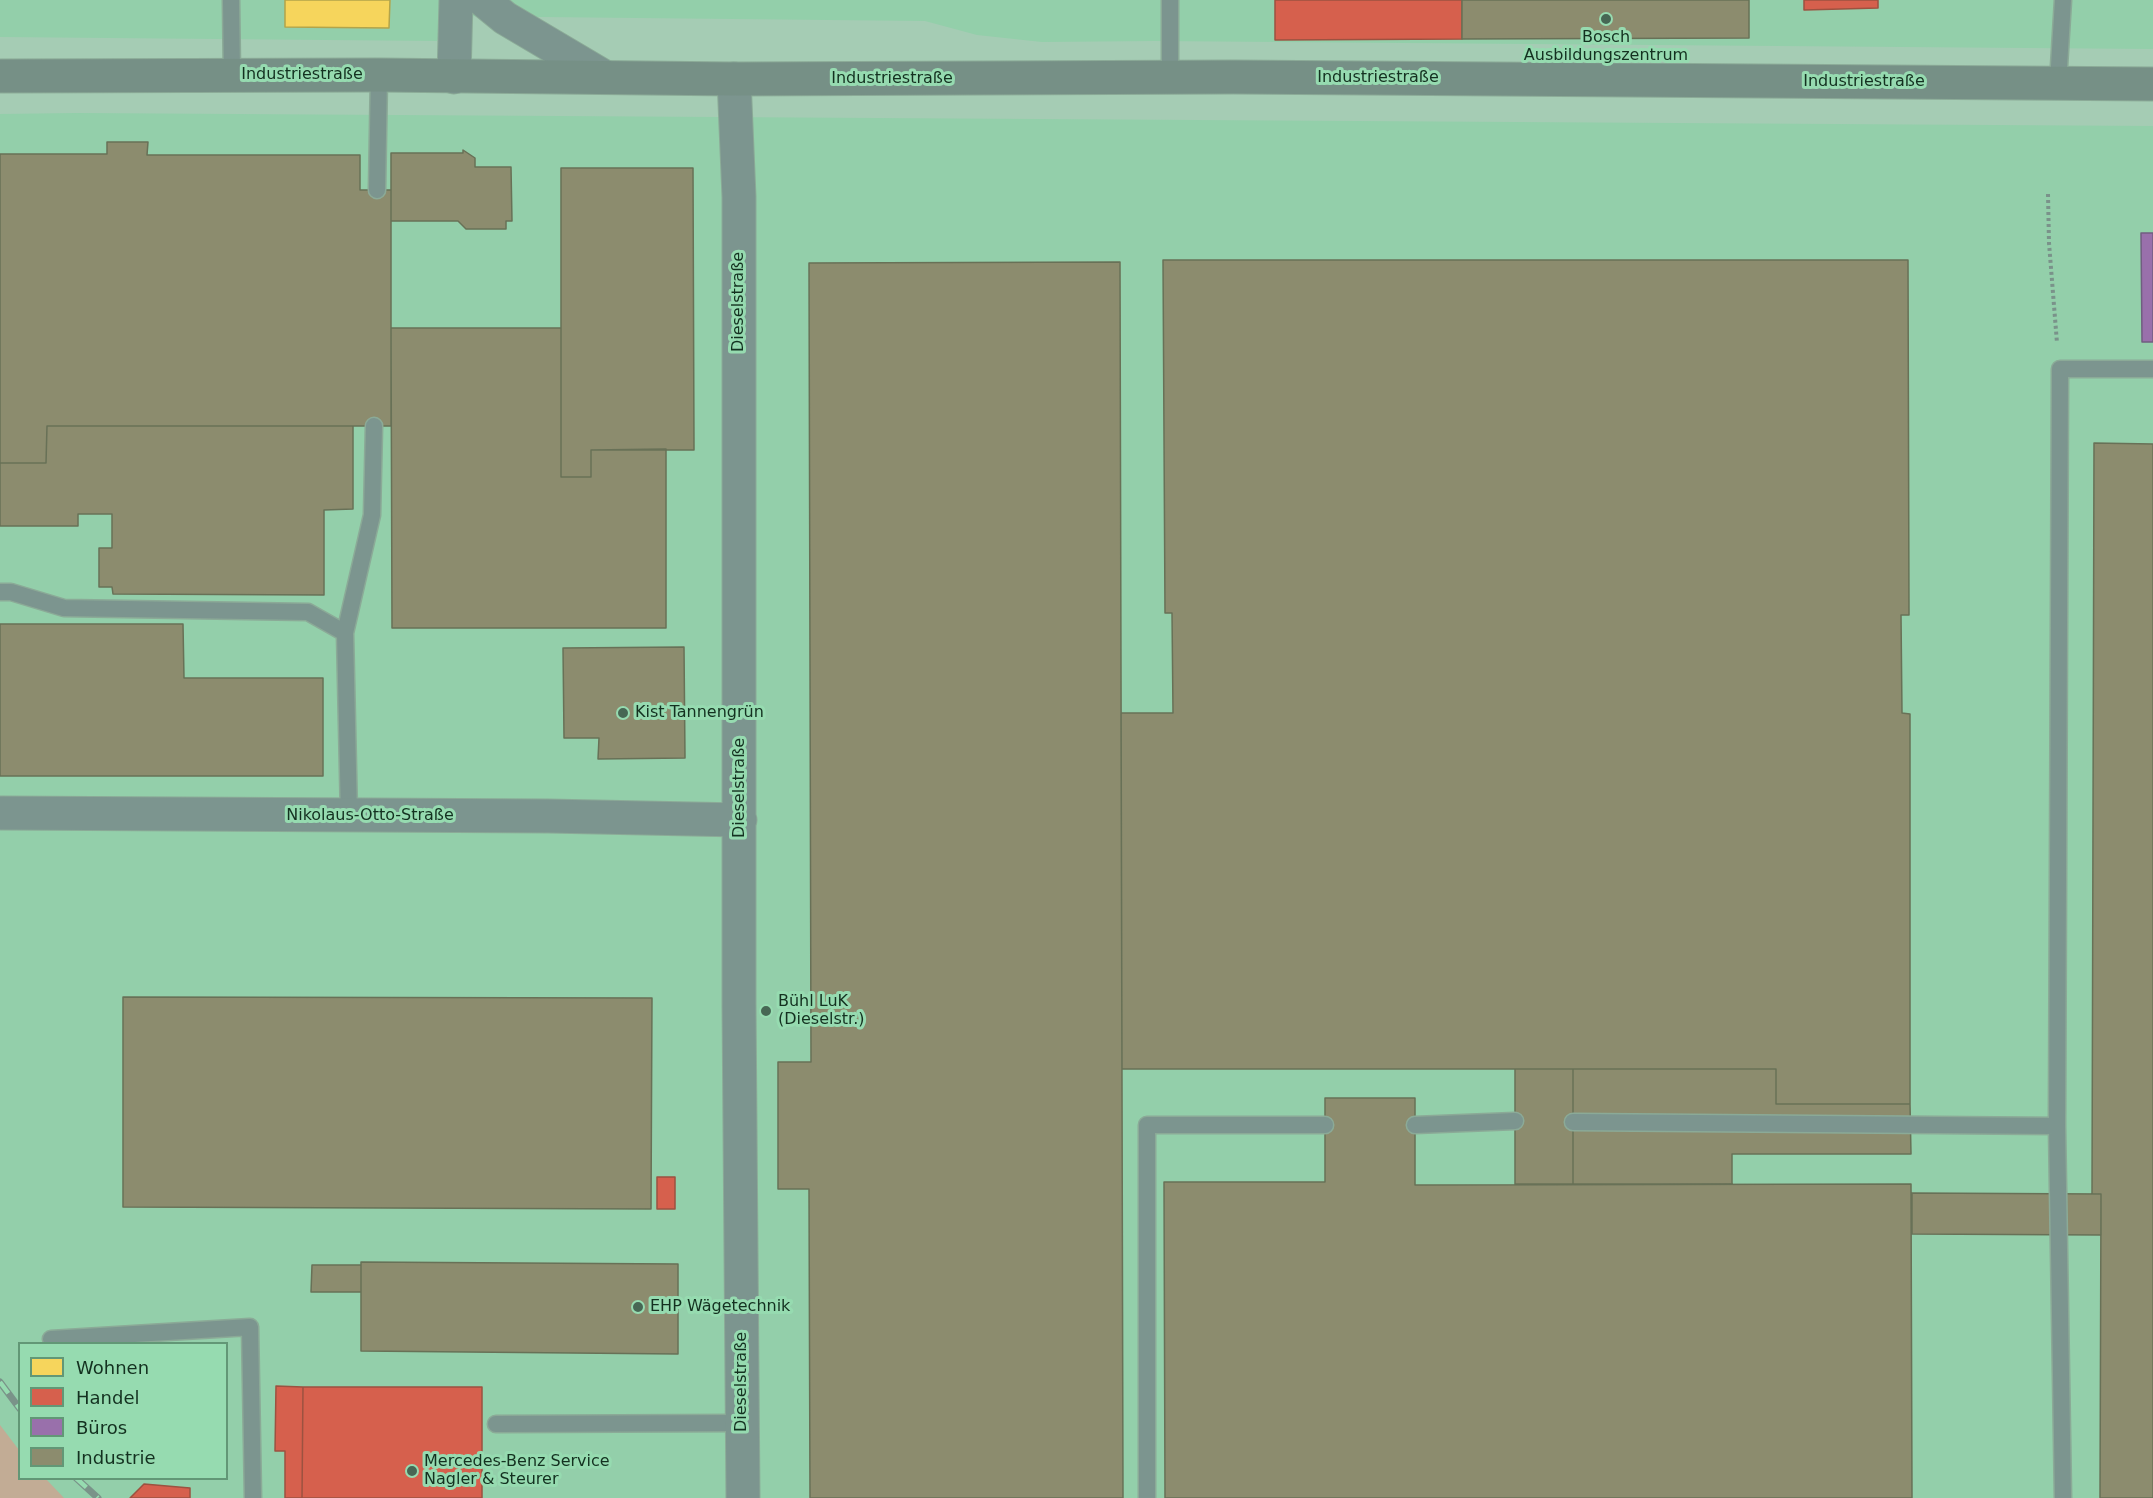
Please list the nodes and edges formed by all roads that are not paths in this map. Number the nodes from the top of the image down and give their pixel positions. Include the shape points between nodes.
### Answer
1 (231, 0) edge
2 (456, 0) edge
3 (483, 0) edge
4 (1170, 0) edge
5 (2063, 0) edge
6 (232, 75) junction
7 (379, 75) junction
8 (0, 76) edge
9 (603, 76) junction
10 (454, 77) junction
11 (1170, 78) junction
12 (734, 79) junction
13 (2058, 83) junction
14 (2153, 84) edge
15 (377, 190) dead end
16 (2153, 369) edge
17 (374, 426) dead end
18 (0, 592) edge
19 (345, 633) junction
20 (0, 813) edge
21 (349, 816) junction
22 (740, 820) junction
23 (1515, 1121) dead end
24 (1573, 1122) dead end
25 (1325, 1125) dead end
26 (1415, 1125) dead end
27 (2057, 1126) junction
28 (51, 1340) dead end
29 (742, 1423) junction
30 (496, 1424) dead end
31 (253, 1498) edge
32 (743, 1498) edge
33 (1147, 1498) edge
34 (2063, 1498) edge

1 - 6 lane
2 - 10 street
3 - 9 street, Industriestraße via 505,18
4 - 11 lane
5 - 13 lane
6 - 7 main road, Industriestraße
6 - 8 main road, Industriestraße
7 - 10 main road, Industriestraße
7 - 15 lane
9 - 10 main road, Industriestraße
9 - 12 main road, Industriestraße
11 - 12 main road, Industriestraße
11 - 13 main road, Industriestraße
12 - 22 street, Dieselstraße via 739,209
13 - 14 main road, Industriestraße
16 - 27 lane via 2060,369
17 - 19 lane via 372,514
18 - 19 lane via 64,608 308,612
19 - 21 lane
20 - 21 street, Nikolaus-Otto-Straße
21 - 22 street, Nikolaus-Otto-Straße
22 - 29 street, Dieselstraße
23 - 26 lane
24 - 27 lane
25 - 33 lane via 1146,1125
27 - 34 lane
28 - 31 lane via 250,1327
29 - 30 lane
29 - 32 street, Dieselstraße

